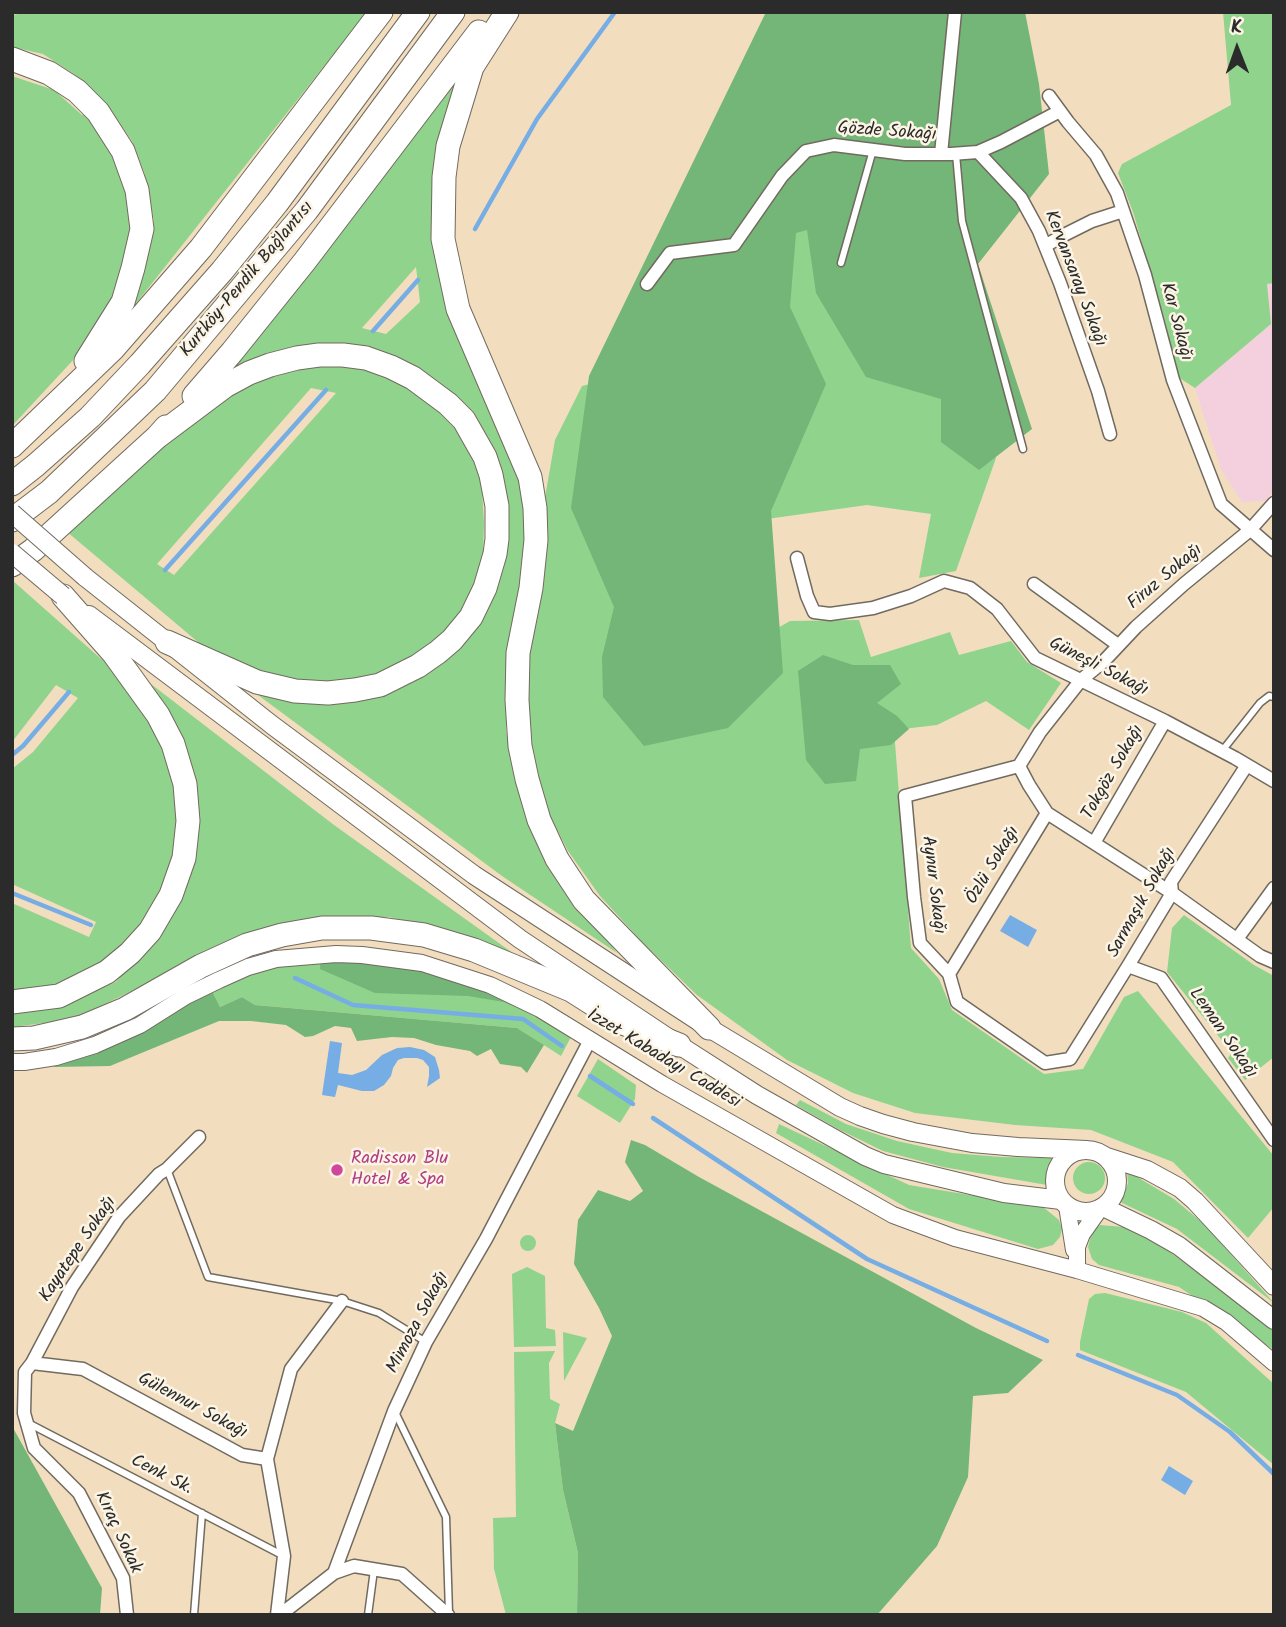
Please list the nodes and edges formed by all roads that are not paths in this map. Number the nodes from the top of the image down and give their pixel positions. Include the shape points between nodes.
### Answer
1 (381, 12) edge
2 (418, 12) edge
3 (453, 12) edge
4 (495, 12) edge
5 (507, 12) edge
6 (956, 12) edge
7 (12, 59) edge
8 (1049, 96) dead end
9 (1060, 111) junction
10 (873, 150) junction
11 (978, 152) junction
12 (942, 154) junction
13 (956, 154) junction
14 (1123, 211) junction
15 (1045, 246) junction
16 (841, 263) dead end
17 (647, 284) dead end
18 (1110, 433) dead end
19 (157, 437) junction
20 (16, 443) edge
21 (1023, 449) dead end
22 (12, 484) edge
23 (1274, 503) edge
24 (12, 513) edge
25 (12, 520) edge
26 (1250, 530) junction
27 (1274, 550) edge
28 (12, 553) edge
29 (797, 558) dead end
30 (12, 565) edge
31 (1034, 584) dead end
32 (63, 596) junction
33 (167, 642) junction
34 (1118, 645) junction
35 (1081, 680) junction
36 (1274, 696) edge
37 (1165, 721) junction
38 (1222, 751) junction
39 (1247, 765) junction
40 (1019, 766) junction
41 (1271, 776) edge
42 (1047, 813) junction
43 (1094, 843) junction
44 (1274, 888) edge
45 (1172, 893) junction
46 (1237, 939) junction
47 (1274, 962) edge
48 (1128, 966) junction
49 (949, 974) junction
50 (12, 1002) edge
51 (709, 1028) junction
52 (12, 1039) edge
53 (590, 1040) junction
54 (679, 1045) junction
55 (1070, 1059) joint
56 (12, 1062) edge
57 (199, 1137) dead end
58 (1274, 1140) edge
59 (1087, 1150) junction
60 (1107, 1157) junction
61 (167, 1169) junction
62 (1064, 1203) junction
63 (1101, 1209) junction
64 (1077, 1270) junction
65 (1274, 1286) edge
66 (342, 1301) junction
67 (1274, 1320) edge
68 (426, 1342) junction
69 (32, 1363) junction
70 (1274, 1363) edge
71 (394, 1411) junction
72 (26, 1422) junction
73 (267, 1459) junction
74 (202, 1513) junction
75 (284, 1556) junction
76 (374, 1570) junction
77 (334, 1573) junction
78 (127, 1615) edge
79 (194, 1615) edge
80 (279, 1615) edge
81 (368, 1615) edge
82 (449, 1615) edge

1 - 20 highway via 201,248 113,349
2 - 22 highway, Kurtköy-Pendik Bağlantısı via 222,271 90,417
3 - 25 highway, Kurtköy-Pendik Bağlantısı via 307,210 155,391 49,492
4 - 19 highway via 305,261
5 - 51 highway via 472,67 448,146 443,239 458,309 530,477 535,508 531,588 518,653 520,746 539,820 584,900
6 - 12 street
7 - 20 highway via 50,72 98,112 123,151 137,190 142,229 124,302 91,356
8 - 9 street, Kar Sokağı
9 - 11 street, Gözde Sokağı
9 - 14 street, Kar Sokağı via 1097,155
10 - 12 street, Gözde Sokağı
10 - 16 lane
10 - 17 street, Gözde Sokağı via 834,145 806,151 782,176 734,245 670,253
11 - 13 street, Gözde Sokağı
11 - 15 street, Kervansaray Sokağı via 1021,198
12 - 13 street, Gözde Sokağı
13 - 21 lane via 962,221
14 - 15 street via 1092,221
14 - 26 street, Kar Sokağı via 1173,380 1202,458 1221,504
15 - 18 street, Kervansaray Sokağı
19 - 30 highway
19 - 33 highway via 249,373 297,358 366,358 413,377 464,421 485,457 497,506 495,554 471,617 438,652 380,685 328,693 296,691 257,682
23 - 26 street, Firuz Sokağı
24 - 33 main road, bridge
26 - 27 street, Kar Sokağı
26 - 34 street, Firuz Sokağı
28 - 32 main road, bridge
29 - 35 street, Güneşli Sokağı via 814,612 873,608 944,581 970,588 997,609 1035,658
31 - 34 street
32 - 50 highway via 114,654 173,744 185,785 184,858 171,895 150,931 130,953 107,972 60,996
32 - 54 main road via 520,939
33 - 51 main road via 474,875
34 - 35 street, Firuz Sokağı
35 - 37 street, Güneşli Sokağı
35 - 40 street, Firuz Sokağı
36 - 38 lane via 1260,703
37 - 38 street, Güneşli Sokağı
37 - 43 street, Tokgöz Sokağı
38 - 39 street, Güneşli Sokağı
39 - 41 street, Güneşli Sokağı
39 - 45 street, Sarmaşık Sokağı via 1171,882
40 - 42 street
40 - 49 street, Aynur Sokağı via 905,796 920,943
42 - 43 street
42 - 49 street, Özlü Sokağı
43 - 45 street
44 - 46 street
45 - 46 street
45 - 48 street, Sarmaşık Sokağı
46 - 47 street
48 - 55 street, Sarmaşık Sokağı
48 - 58 street, Leman Sokağı via 1161,978
49 - 55 street, Aynur Sokağı via 957,1002 1045,1063
51 - 59 main road via 840,1107 883,1124 972,1143
52 - 54 highway via 82,1027 247,945 322,928 371,928 424,935 474,950 571,990 623,1023
53 - 56 street, İzzet Kabadayı Caddesi via 490,985 422,963 336,954 276,959 248,967 95,1045 55,1057
53 - 64 street, İzzet Kabadayı Caddesi via 893,1216 955,1238
53 - 68 street, Mimoza Sokağı via 486,1239
54 - 62 main road via 757,1095 884,1164
57 - 61 street, Kayatepe Sokağı
59 - 60 main road
59 - 62 main road via 1068,1156 1056,1171 1056,1191
60 - 63 main road via 1114,1165 1118,1185
60 - 65 main road via 1147,1170 1180,1188
61 - 66 lane via 208,1277
61 - 69 street, Kayatepe Sokağı via 119,1217 72,1287
62 - 63 main road via 1088,1213
62 - 64 street
63 - 64 street via 1082,1234
63 - 67 main road via 1179,1245
64 - 70 street, İzzet Kabadayı Caddesi via 1203,1308
66 - 68 lane via 379,1313
66 - 73 street via 291,1369
68 - 71 street, Mimoza Sokağı
69 - 72 street, Kıraç Sokak via 25,1372
69 - 73 street, Gülennur Sokağı via 83,1369 243,1455
71 - 77 street, Mimoza Sokağı
71 - 82 lane via 446,1517
72 - 74 lane, Cenk Sk.
72 - 78 street, Kıraç Sokak via 34,1448 79,1493 123,1578
73 - 75 street
74 - 75 lane, Cenk Sk.
74 - 79 lane
75 - 80 street
76 - 77 street via 354,1566
76 - 81 lane
76 - 82 street via 402,1574
77 - 80 street

